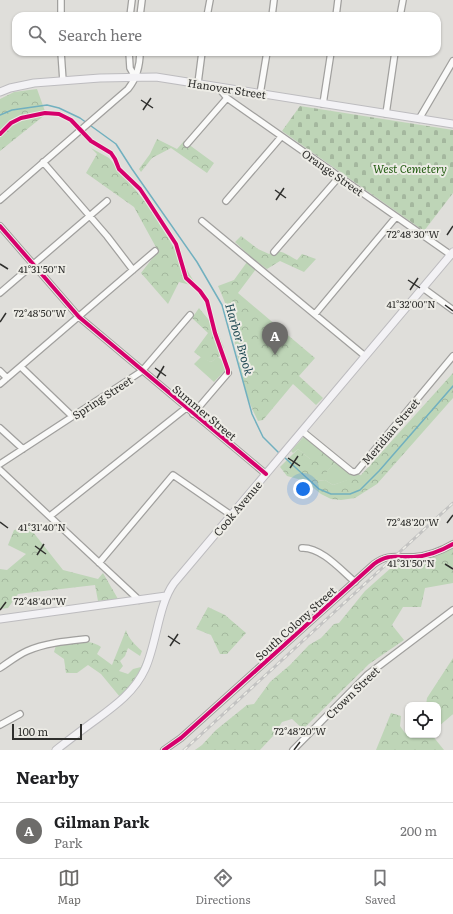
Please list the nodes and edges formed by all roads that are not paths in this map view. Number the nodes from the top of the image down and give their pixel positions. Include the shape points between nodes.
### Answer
1 (61, 0) edge
2 (132, 0) edge
3 (142, 0) edge
4 (210, 0) edge
5 (274, 0) edge
6 (338, 0) edge
7 (403, 0) edge
8 (61, 12) edge
9 (130, 12) edge
10 (140, 12) edge
11 (208, 12) edge
12 (272, 12) edge
13 (336, 12) edge
14 (401, 12) edge
15 (61, 56) edge
16 (129, 56) edge
17 (140, 56) edge
18 (202, 56) edge
19 (266, 56) edge
20 (330, 56) edge
21 (394, 56) edge
22 (453, 61) edge
23 (135, 77) junction
24 (63, 81) junction
25 (198, 84) junction
26 (218, 87) junction
27 (0, 92) edge
28 (260, 94) junction
29 (227, 98) junction
30 (323, 104) junction
31 (386, 114) junction
32 (419, 119) junction
33 (453, 124) edge
34 (281, 136) junction
35 (187, 144) dead end
36 (43, 162) junction
37 (339, 177) junction
38 (0, 200) edge
39 (226, 200) dead end
40 (107, 201) dead end
41 (89, 216) junction
42 (396, 217) junction
43 (202, 221) dead end
44 (0, 226) edge
45 (155, 251) dead end
46 (274, 252) dead end
47 (452, 254) edge
48 (33, 264) junction
49 (133, 270) junction
50 (423, 288) junction
51 (0, 293) edge
52 (453, 310) edge
53 (315, 314) junction
54 (190, 315) dead end
55 (79, 317) junction
56 (365, 356) junction
57 (453, 356) edge
58 (21, 366) junction
59 (0, 371) edge
60 (142, 371) junction
61 (228, 374) dead end
62 (7, 378) junction
63 (0, 384) edge
64 (186, 408) junction
65 (193, 414) junction
66 (72, 416) junction
67 (0, 428) edge
68 (302, 431) junction
69 (23, 450) junction
70 (0, 464) edge
71 (0, 470) edge
72 (266, 474) junction
73 (231, 515) junction
74 (50, 516) junction
75 (453, 544) edge
76 (302, 548) dead end
77 (99, 563) junction
78 (355, 582) junction
79 (166, 596) junction
80 (139, 600) junction
81 (453, 610) edge
82 (0, 619) edge
83 (86, 640) dead end
84 (0, 668) edge
85 (20, 714) dead end
86 (0, 725) edge
87 (56, 750) edge
88 (164, 750) edge
89 (293, 750) edge

1 - 8 street
2 - 9 street
3 - 10 street
4 - 11 street
5 - 12 street
6 - 13 street
7 - 14 street
15 - 24 street
16 - 23 street via 130,68
17 - 23 street
18 - 25 street
19 - 28 street
20 - 30 street
21 - 31 street
22 - 32 street
23 - 24 main road, Hanover Street
23 - 25 main road, Hanover Street via 156,77
23 - 36 street via 128,89
24 - 27 main road, Hanover Street via 22,85
25 - 26 main road, Hanover Street
26 - 28 main road, Hanover Street
26 - 29 street, Orange Street
28 - 30 main road, Hanover Street
29 - 34 street, Orange Street
29 - 35 street
30 - 31 main road, Hanover Street
31 - 32 main road, Hanover Street
32 - 33 main road, Hanover Street
34 - 37 street, Orange Street
34 - 39 street
36 - 38 street
36 - 41 street
37 - 42 street, Orange Street
37 - 46 street
40 - 41 street
41 - 48 street
41 - 49 street
42 - 47 street, Orange Street
42 - 53 street
43 - 53 street
44 - 48 street, Summer Street
45 - 49 street
47 - 50 main road, Cook Avenue
48 - 51 street
48 - 55 street, Summer Street
49 - 55 street
50 - 52 street
50 - 56 main road, Cook Avenue
53 - 56 street
54 - 60 street, Spring Street
55 - 58 street
55 - 60 street, Summer Street
56 - 68 main road, Cook Avenue
57 - 68 street, Meridian Street via 357,471 350,471
58 - 62 street
58 - 66 street
59 - 62 street
60 - 64 street, Summer Street
60 - 66 street, Spring Street
61 - 65 street
62 - 63 street
64 - 65 street, Summer Street
64 - 74 street
65 - 72 street, Summer Street
66 - 69 street, Spring Street
67 - 69 street
68 - 72 main road, Cook Avenue
69 - 70 street, Spring Street
71 - 74 street
72 - 73 main road, Cook Avenue
73 - 77 street via 173,475
73 - 79 main road, Cook Avenue
74 - 77 street
75 - 78 street, South Colony Street via 423,556 384,557
76 - 78 street via 318,551
77 - 80 street
78 - 88 street, South Colony Street via 181,738
79 - 80 main road
79 - 87 main road, Cook Avenue via 146,669 134,688
80 - 82 main road
81 - 89 street, Crown Street via 367,675
83 - 84 street via 44,645 29,650
85 - 86 street

